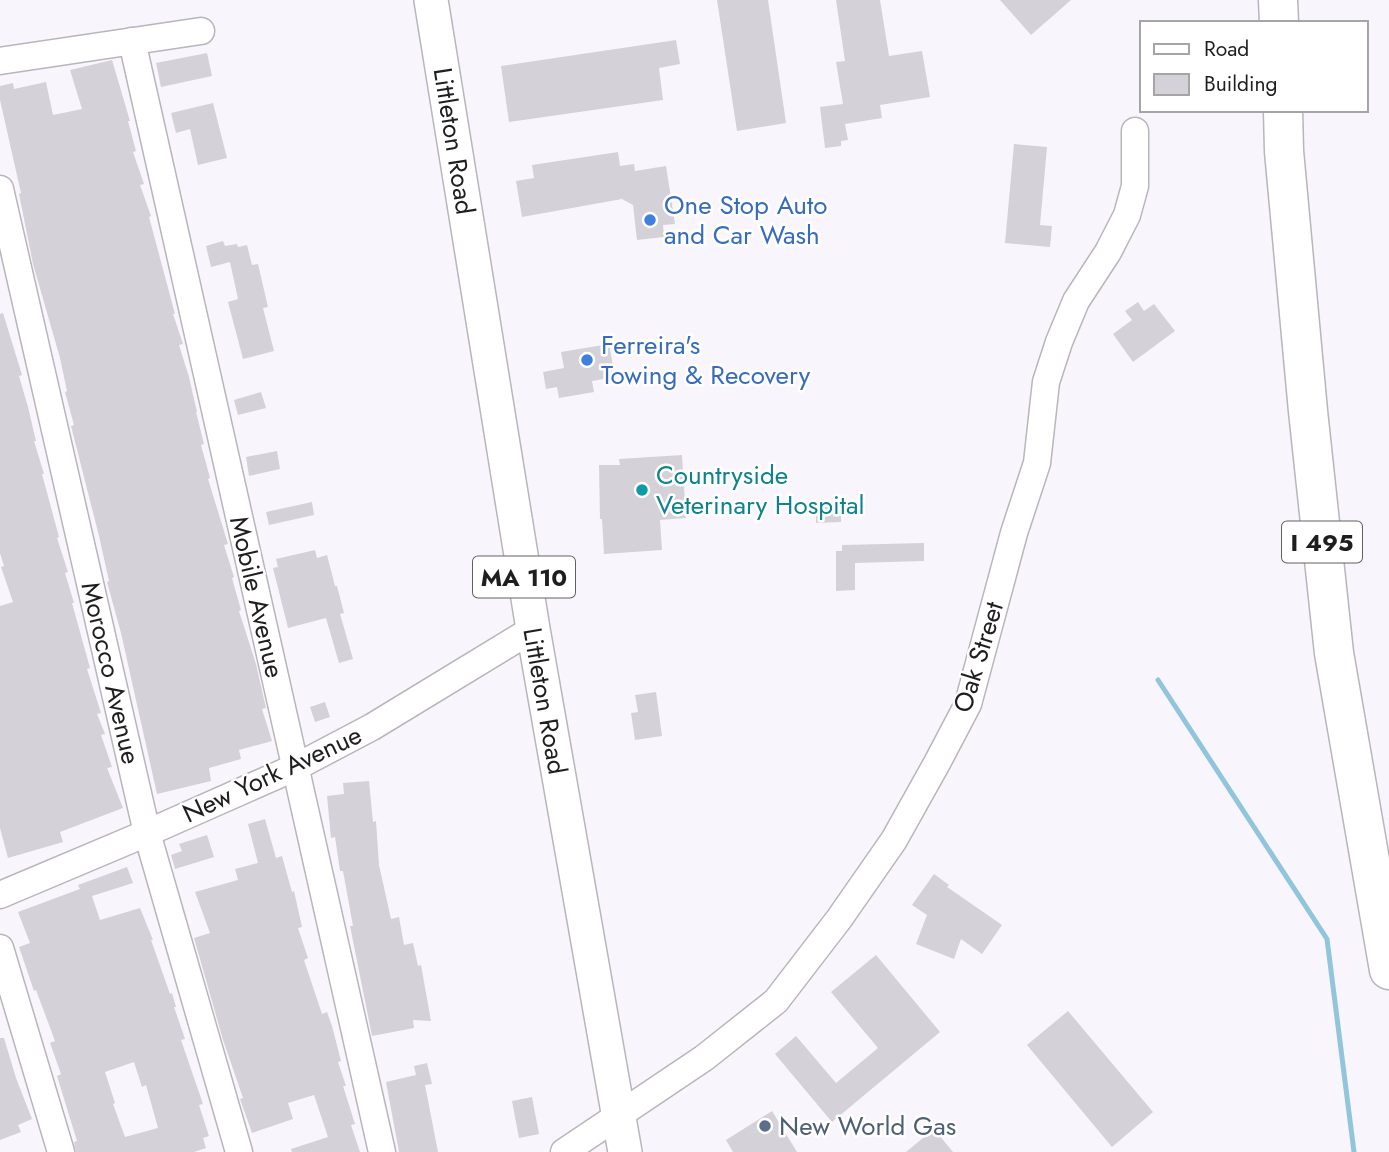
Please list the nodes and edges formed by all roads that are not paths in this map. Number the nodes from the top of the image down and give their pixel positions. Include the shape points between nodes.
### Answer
1 (431, 0) edge
2 (1278, 0) edge
3 (1279, 21) edge
4 (201, 31) dead end
5 (131, 41) junction
6 (0, 61) edge
7 (1283, 112) edge
8 (1135, 131) dead end
9 (0, 189) edge
10 (533, 629) junction
11 (296, 767) junction
12 (147, 833) junction
13 (0, 895) edge
14 (0, 948) edge
15 (1389, 970) edge
16 (618, 1117) junction
17 (61, 1152) edge
18 (239, 1152) edge
19 (382, 1152) edge
20 (565, 1152) edge
21 (625, 1152) edge

1 - 10 main road, Littleton Road / MA 110
2 - 3 highway
4 - 5 street
5 - 6 street
5 - 11 street, Mobile Avenue
7 - 15 highway, I 495 via 1334,653
8 - 16 street, Oak Street via 1135,186 1127,215 1076,301 1059,342 1046,382 1037,463 962,716 894,840 776,1000 704,1058
9 - 12 street, Morocco Avenue
10 - 11 street, New York Avenue via 373,727
10 - 16 main road, Littleton Road / MA 110
11 - 12 street, New York Avenue
11 - 19 street, Mobile Avenue
12 - 13 street, New York Avenue
12 - 18 street, Morocco Avenue
14 - 17 street
16 - 20 street, Oak Street
16 - 21 main road, Littleton Road / MA 110

